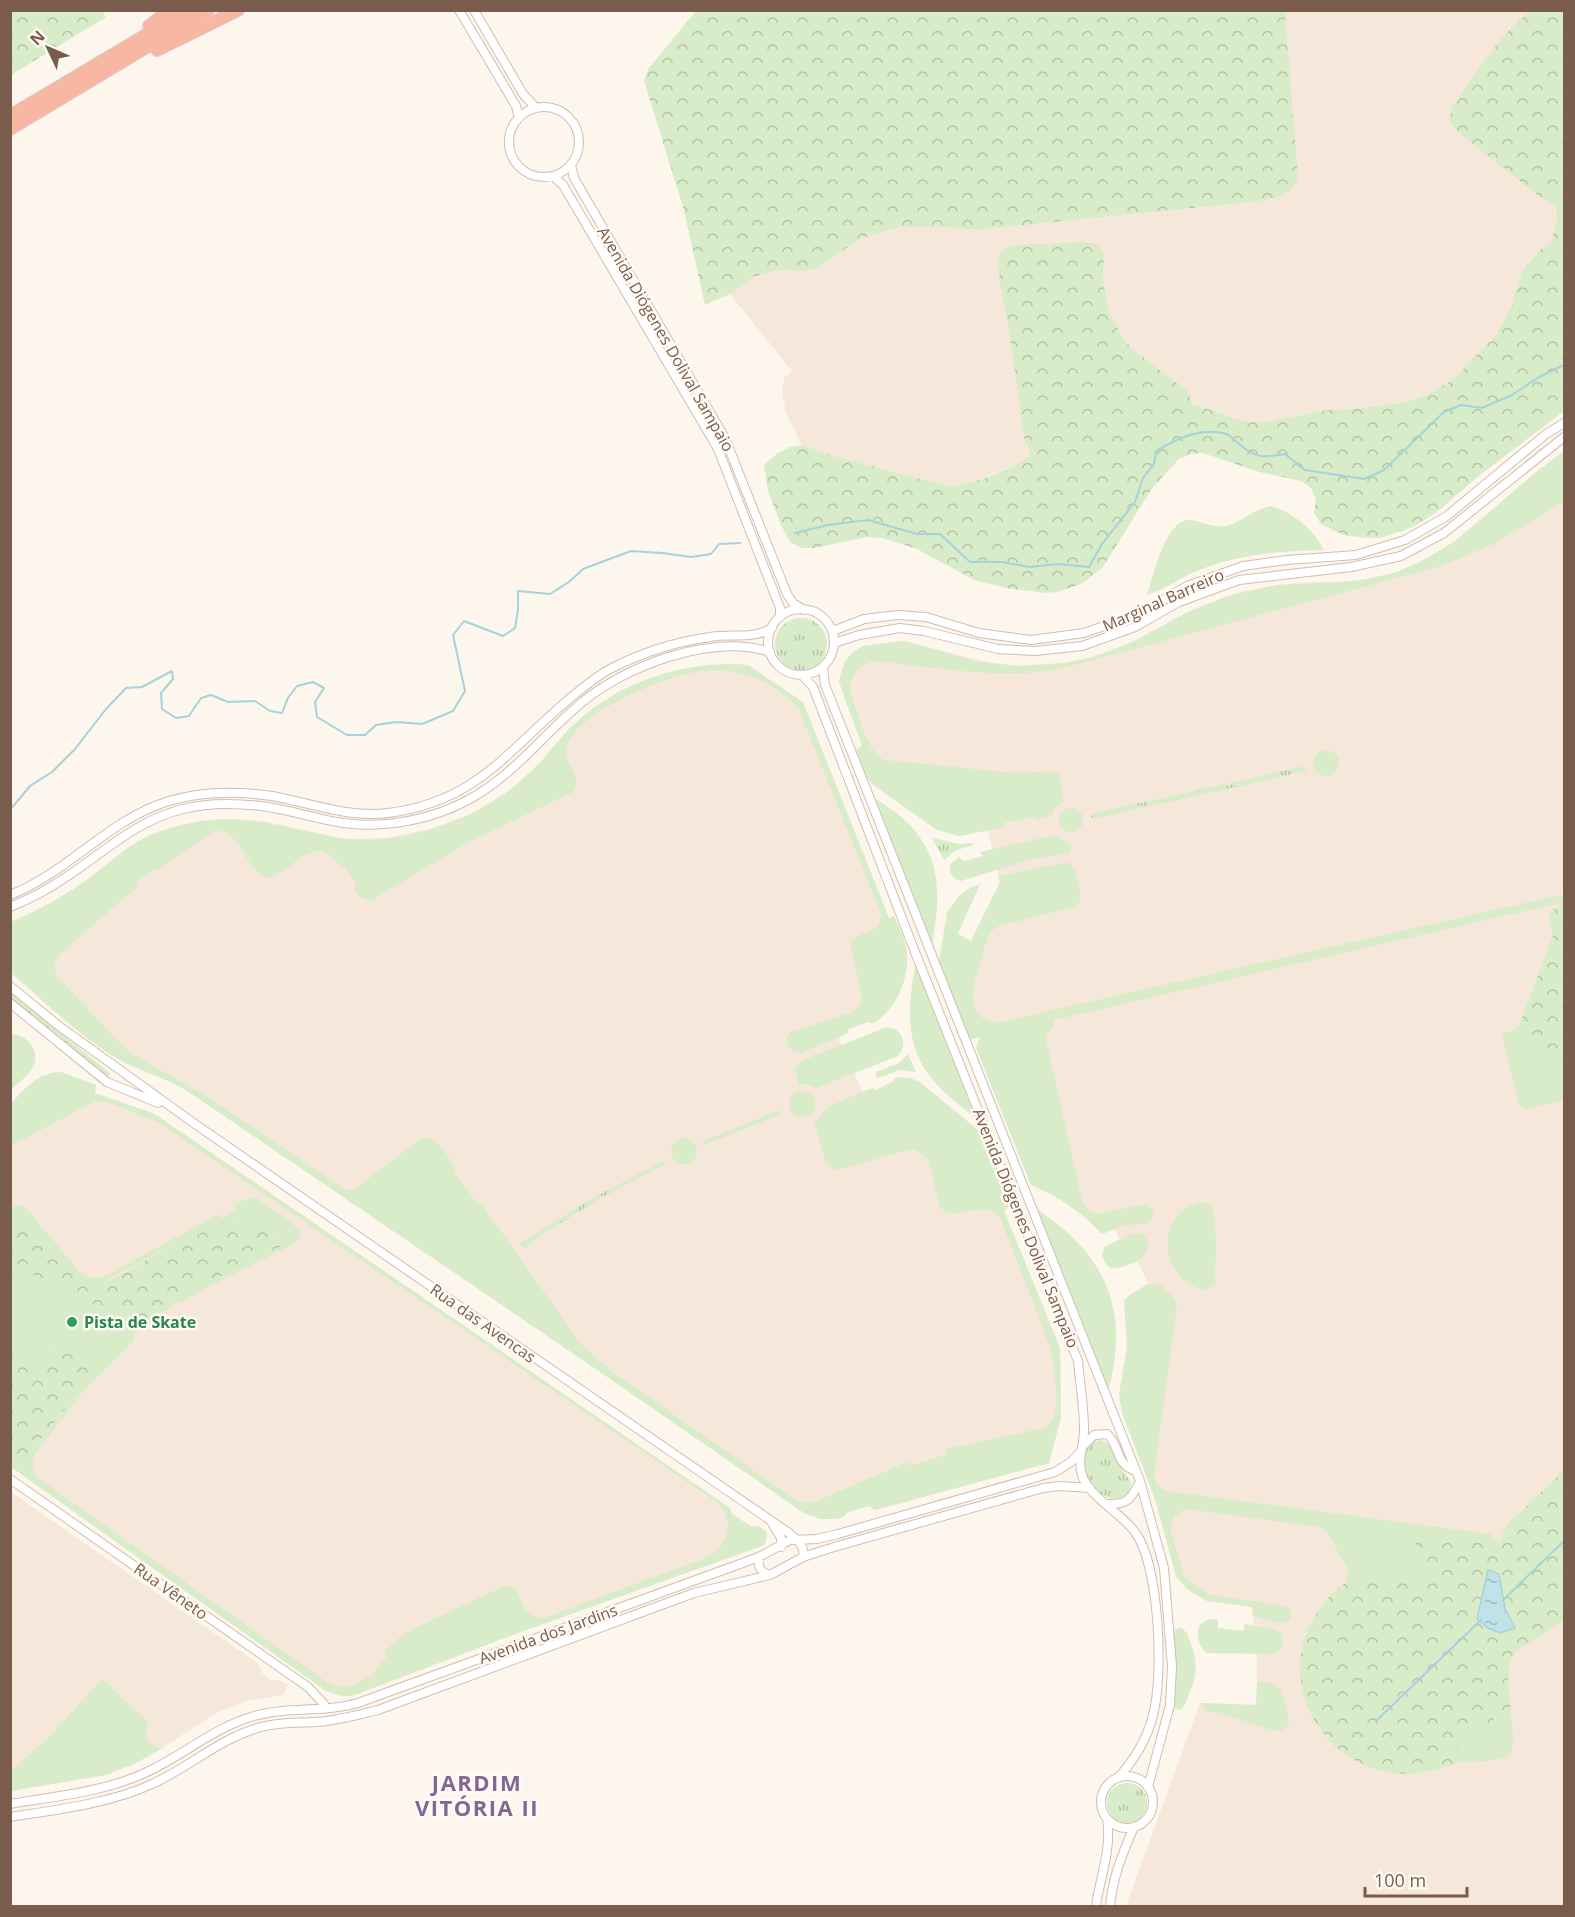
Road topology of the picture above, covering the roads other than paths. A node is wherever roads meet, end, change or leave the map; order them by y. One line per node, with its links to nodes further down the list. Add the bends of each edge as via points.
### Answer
1 (170, 10): 7 (highway)
2 (188, 10): 7 (highway)
3 (208, 10): 7 (highway)
4 (238, 10): 7 (highway)
5 (459, 10): 10 (street, via 516,106)
6 (474, 10): 8 (street, via 523,94)
7 (88, 77): 9 (highway); 11 (highway)
8 (536, 108): 10 (street); 12 (street, via 560,110 577,128 579,147)
9 (10, 116)
10 (519, 118): 13 (street, via 509,138 514,160 531,174)
11 (10, 129)
12 (571, 165): 13 (street); 16 (street, Avenida Diógenes Dolival Sampaio, via 574,178 725,438 787,594)
13 (553, 176): 17 (street, Avenida Diógenes Dolival Sampaio, via 563,185 717,449 780,608)
14 (1564, 423): 19 (street, Marginal Barreiro, via 1447,516 1405,540 1356,555 1243,566 1187,586 1141,613 1084,633 1031,640 979,633 926,617 898,615 864,619)
15 (1564, 437): 20 (street, Marginal Barreiro, via 1444,533 1401,556 1351,567 1239,580 1179,602 1135,627 1082,646 1043,651 998,649 900,628 859,634)
16 (804, 609): 17 (street); 19 (street, via 822,616)
17 (780, 617): 18 (street)
18 (772, 628): 21 (street); 24 (street, via 757,635 713,636 671,644 610,669 555,711 497,767 451,796 387,813 356,813 317,808 274,796 200,793 138,813 50,874)
19 (833, 631): 20 (street)
20 (834, 643): 22 (street)
21 (770, 652): 23 (street, via 785,671); 25 (street, via 748,647 702,649 663,658 611,682 581,703 498,781 466,801 428,816 391,824 353,824 269,807 224,804 183,809 146,822 66,878)
22 (823, 667): 23 (street); 32 (street, Avenida Diógenes Dolival Sampaio, via 825,685)
23 (803, 675): 31 (street, Avenida Diógenes Dolival Sampaio, via 813,687 1078,1361)
24 (10, 895)
25 (10, 907)
26 (10, 986): 28 (street)
27 (10, 1003): 29 (street)
28 (114, 1067): 29 (street, via 114,1077); 30 (street)
29 (107, 1082): 30 (street, via 155,1101)
30 (195, 1124): 37 (street, Rua das Avencas)
31 (1082, 1448): 32 (street, Avenida dos Jardins, via 1094,1435 1107,1434 1122,1463); 35 (street, Avenida Diógenes Dolival Sampaio, via 1079,1462); 38 (street, Avenida dos Jardins, via 1071,1462 1055,1472 838,1534)
32 (1136, 1472): 34 (street, Avenida Diógenes Dolival Sampaio)
33 (10, 1479): 43 (street, Rua Vêneto, via 308,1687)
34 (1140, 1481): 36 (street, via 1126,1502); 47 (street, Avenida Diógenes Dolival Sampaio, via 1164,1568 1172,1666 1170,1705)
35 (1090, 1488): 36 (street, Avenida Diógenes Dolival Sampaio); 41 (street, Avenida dos Jardins, via 1043,1488)
36 (1107, 1504): 46 (street, Avenida Diógenes Dolival Sampaio, via 1128,1523 1148,1559 1156,1614 1159,1684 1145,1741)
37 (771, 1522): 38 (street, Rua das Avencas); 39 (street)
38 (798, 1541): 39 (street, Avenida dos Jardins, via 790,1540); 41 (street, via 804,1549)
39 (781, 1547): 40 (street, Avenida dos Jardins)
40 (759, 1557): 42 (street, via 760,1569); 43 (street, Avenida dos Jardins, via 358,1703)
41 (803, 1557): 42 (street, Avenida dos Jardins)
42 (771, 1575): 45 (street, Avenida dos Jardins, via 694,1593 378,1710 336,1720 273,1724)
43 (324, 1709): 44 (street, Avenida dos Jardins, via 283,1710)
44 (222, 1728): 45 (street); 48 (street, Avenida dos Jardins, via 161,1765 124,1781)
45 (230, 1738): 49 (street, Avenida dos Jardins, via 137,1791)
46 (1118, 1778): 47 (street, via 1134,1777); 50 (street, via 1102,1796)
47 (1148, 1787): 51 (street, via 1152,1810 1142,1824)
48 (10, 1804)
49 (10, 1817)
50 (1107, 1819): 51 (street, via 1119,1827); 52 (street, via 1109,1846)
51 (1134, 1827): 53 (street, via 1118,1864)
52 (1096, 1906)
53 (1110, 1906)

